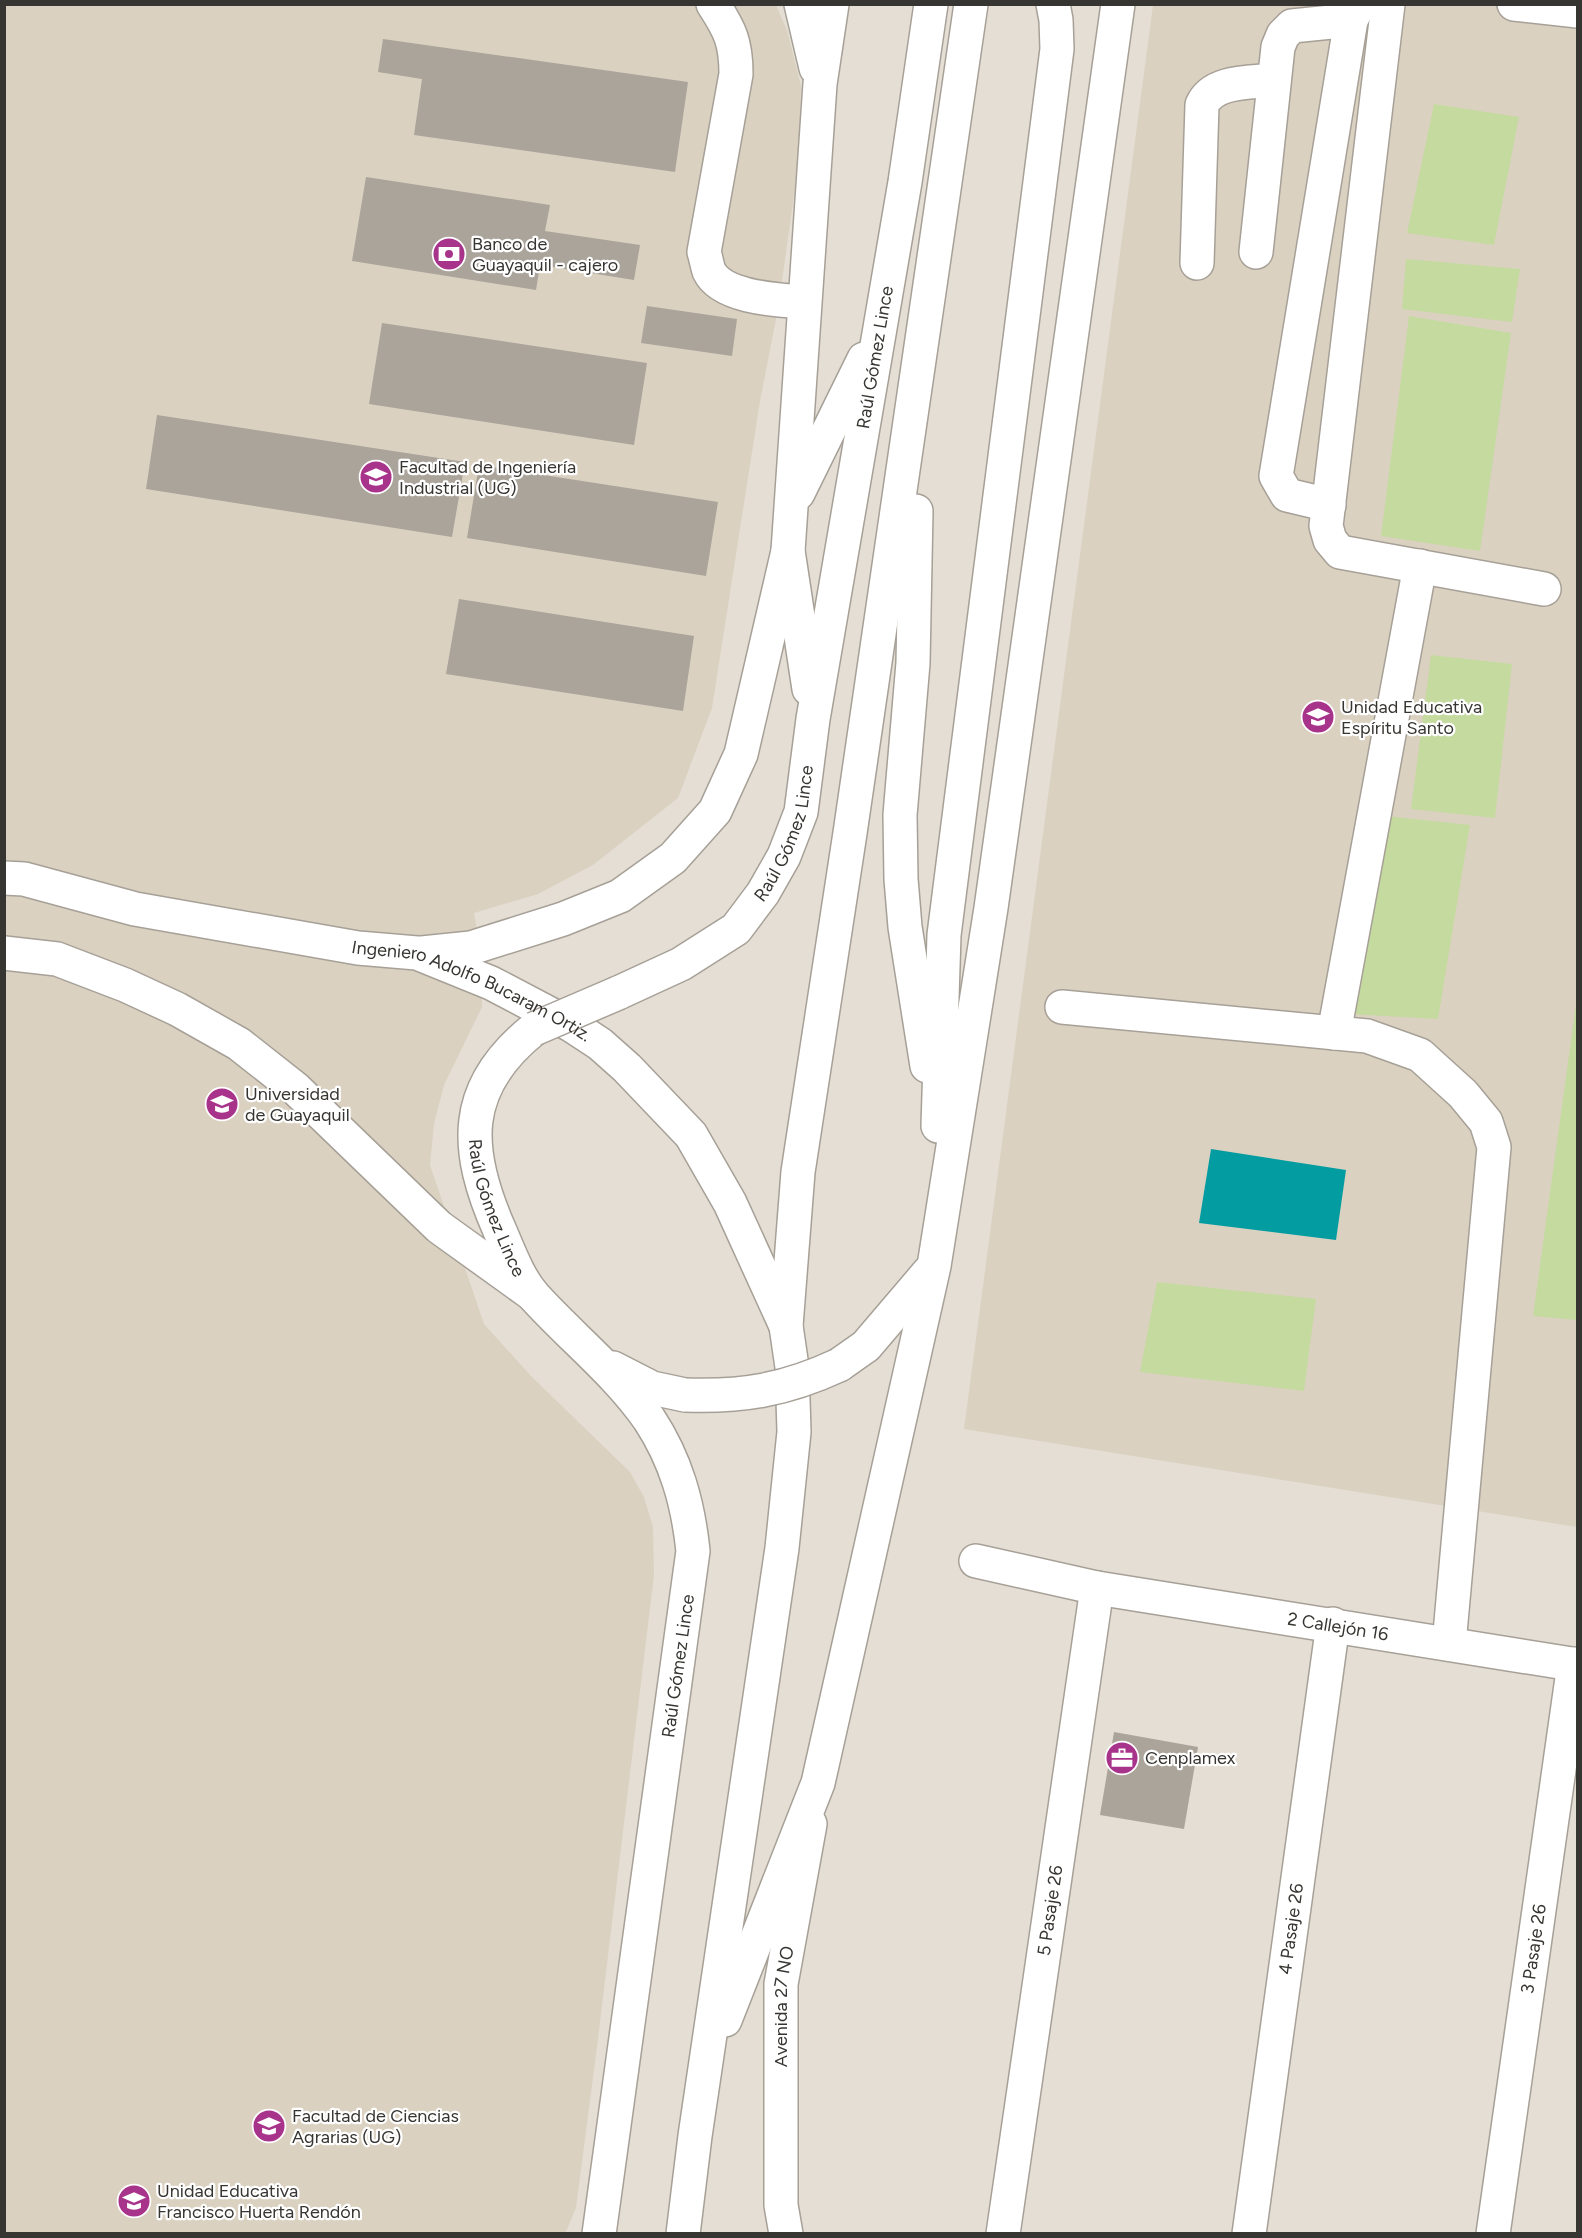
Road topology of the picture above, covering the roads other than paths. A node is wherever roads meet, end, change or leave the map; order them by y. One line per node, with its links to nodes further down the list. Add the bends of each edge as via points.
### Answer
1 (713, 4): 16 (main road, via 730,29 736,50 736,74 704,252 709,271 719,283 736,291 765,299)
2 (801, 4): 13 (main road)
3 (832, 4): 13 (main road)
4 (931, 4): 17 (main road, Raúl Gómez Lince)
5 (971, 4): 18 (main road)
6 (1053, 4): 30 (main road, via 1057,49 944,934)
7 (1118, 4): 31 (main road, via 991,908)
8 (1388, 4): 19 (main road)
9 (1514, 4): 10 (main road)
10 (1578, 11)
11 (1355, 12): 12 (main road, via 1292,26 1278,47); 19 (main road, via 1276,477 1287,495)
12 (1274, 80): 14 (main road); 15 (main road, via 1221,87 1206,94 1202,105)
13 (820, 84): 16 (main road)
14 (1256, 252)
15 (1197, 263)
16 (804, 302): 20 (main road)
17 (880, 328): 20 (main road); 24 (main road, Raúl Gómez Lince)
18 (919, 371): 30 (main road, via 913,663 900,815 901,879); 34 (main road, via 798,1172)
19 (1329, 505): 22 (main road, via 1326,526 1330,540 1340,552)
20 (791, 506): 21 (main road)
21 (788, 551): 24 (main road); 27 (main road, via 741,754 715,811 673,858 620,896 563,919 471,948)
22 (1420, 566): 23 (main road); 29 (main road)
23 (1545, 589)
24 (813, 719): 33 (main road, Raúl Gómez Lince, bridge, via 801,812 784,856 736,929 681,964 534,1029 494,1067 481,1097 475,1148 477,1173 485,1198)
25 (4, 878): 27 (main road, Ingeniero Adolfo Bucaram Ortiz., via 24,879 135,909 358,948)
26 (4, 953): 33 (main road, via 57,959 125,985 239,1044 296,1089 439,1227)
27 (417, 953): 34 (main road, Ingeniero Adolfo Bucaram Ortiz., via 516,994 600,1044 627,1068 691,1135 710,1164)
28 (1062, 1007): 29 (main road)
29 (1334, 1034): 39 (main road, via 1367,1036 1420,1055 1463,1094 1486,1122 1494,1147)
30 (938, 1137): 31 (main road)
31 (941, 1228): 32 (main road)
32 (934, 1266): 35 (main road, bridge, via 866,1346 839,1365 772,1390 733,1396 685,1395 652,1388 621,1374); 41 (main road)
33 (532, 1294): 35 (main road, Raúl Gómez Lince)
34 (786, 1326): 42 (main road, via 795,1432 782,1548)
35 (585, 1347): 43 (main road, Raúl Gómez Lince, via 648,1418 667,1449 687,1504 693,1551)
36 (976, 1561): 37 (main road, 2 Callejón 16)
37 (1097, 1588): 38 (main road, 2 Callejón 16); 46 (main road, 5 Pasaje 26)
38 (1333, 1624): 39 (main road, 2 Callejón 16); 47 (main road, 4 Pasaje 26)
39 (1449, 1644): 40 (main road, 2 Callejón 16)
40 (1576, 1665): 48 (main road, 3 Pasaje 26)
41 (818, 1783): 42 (main road, via 726,2019); 45 (main road, Avenida 27 NO, via 781,1984 781,2205)
42 (695, 2136): 44 (main road)
43 (599, 2234)
44 (683, 2234)
45 (786, 2234)
46 (1003, 2234)
47 (1249, 2234)
48 (1493, 2234)

